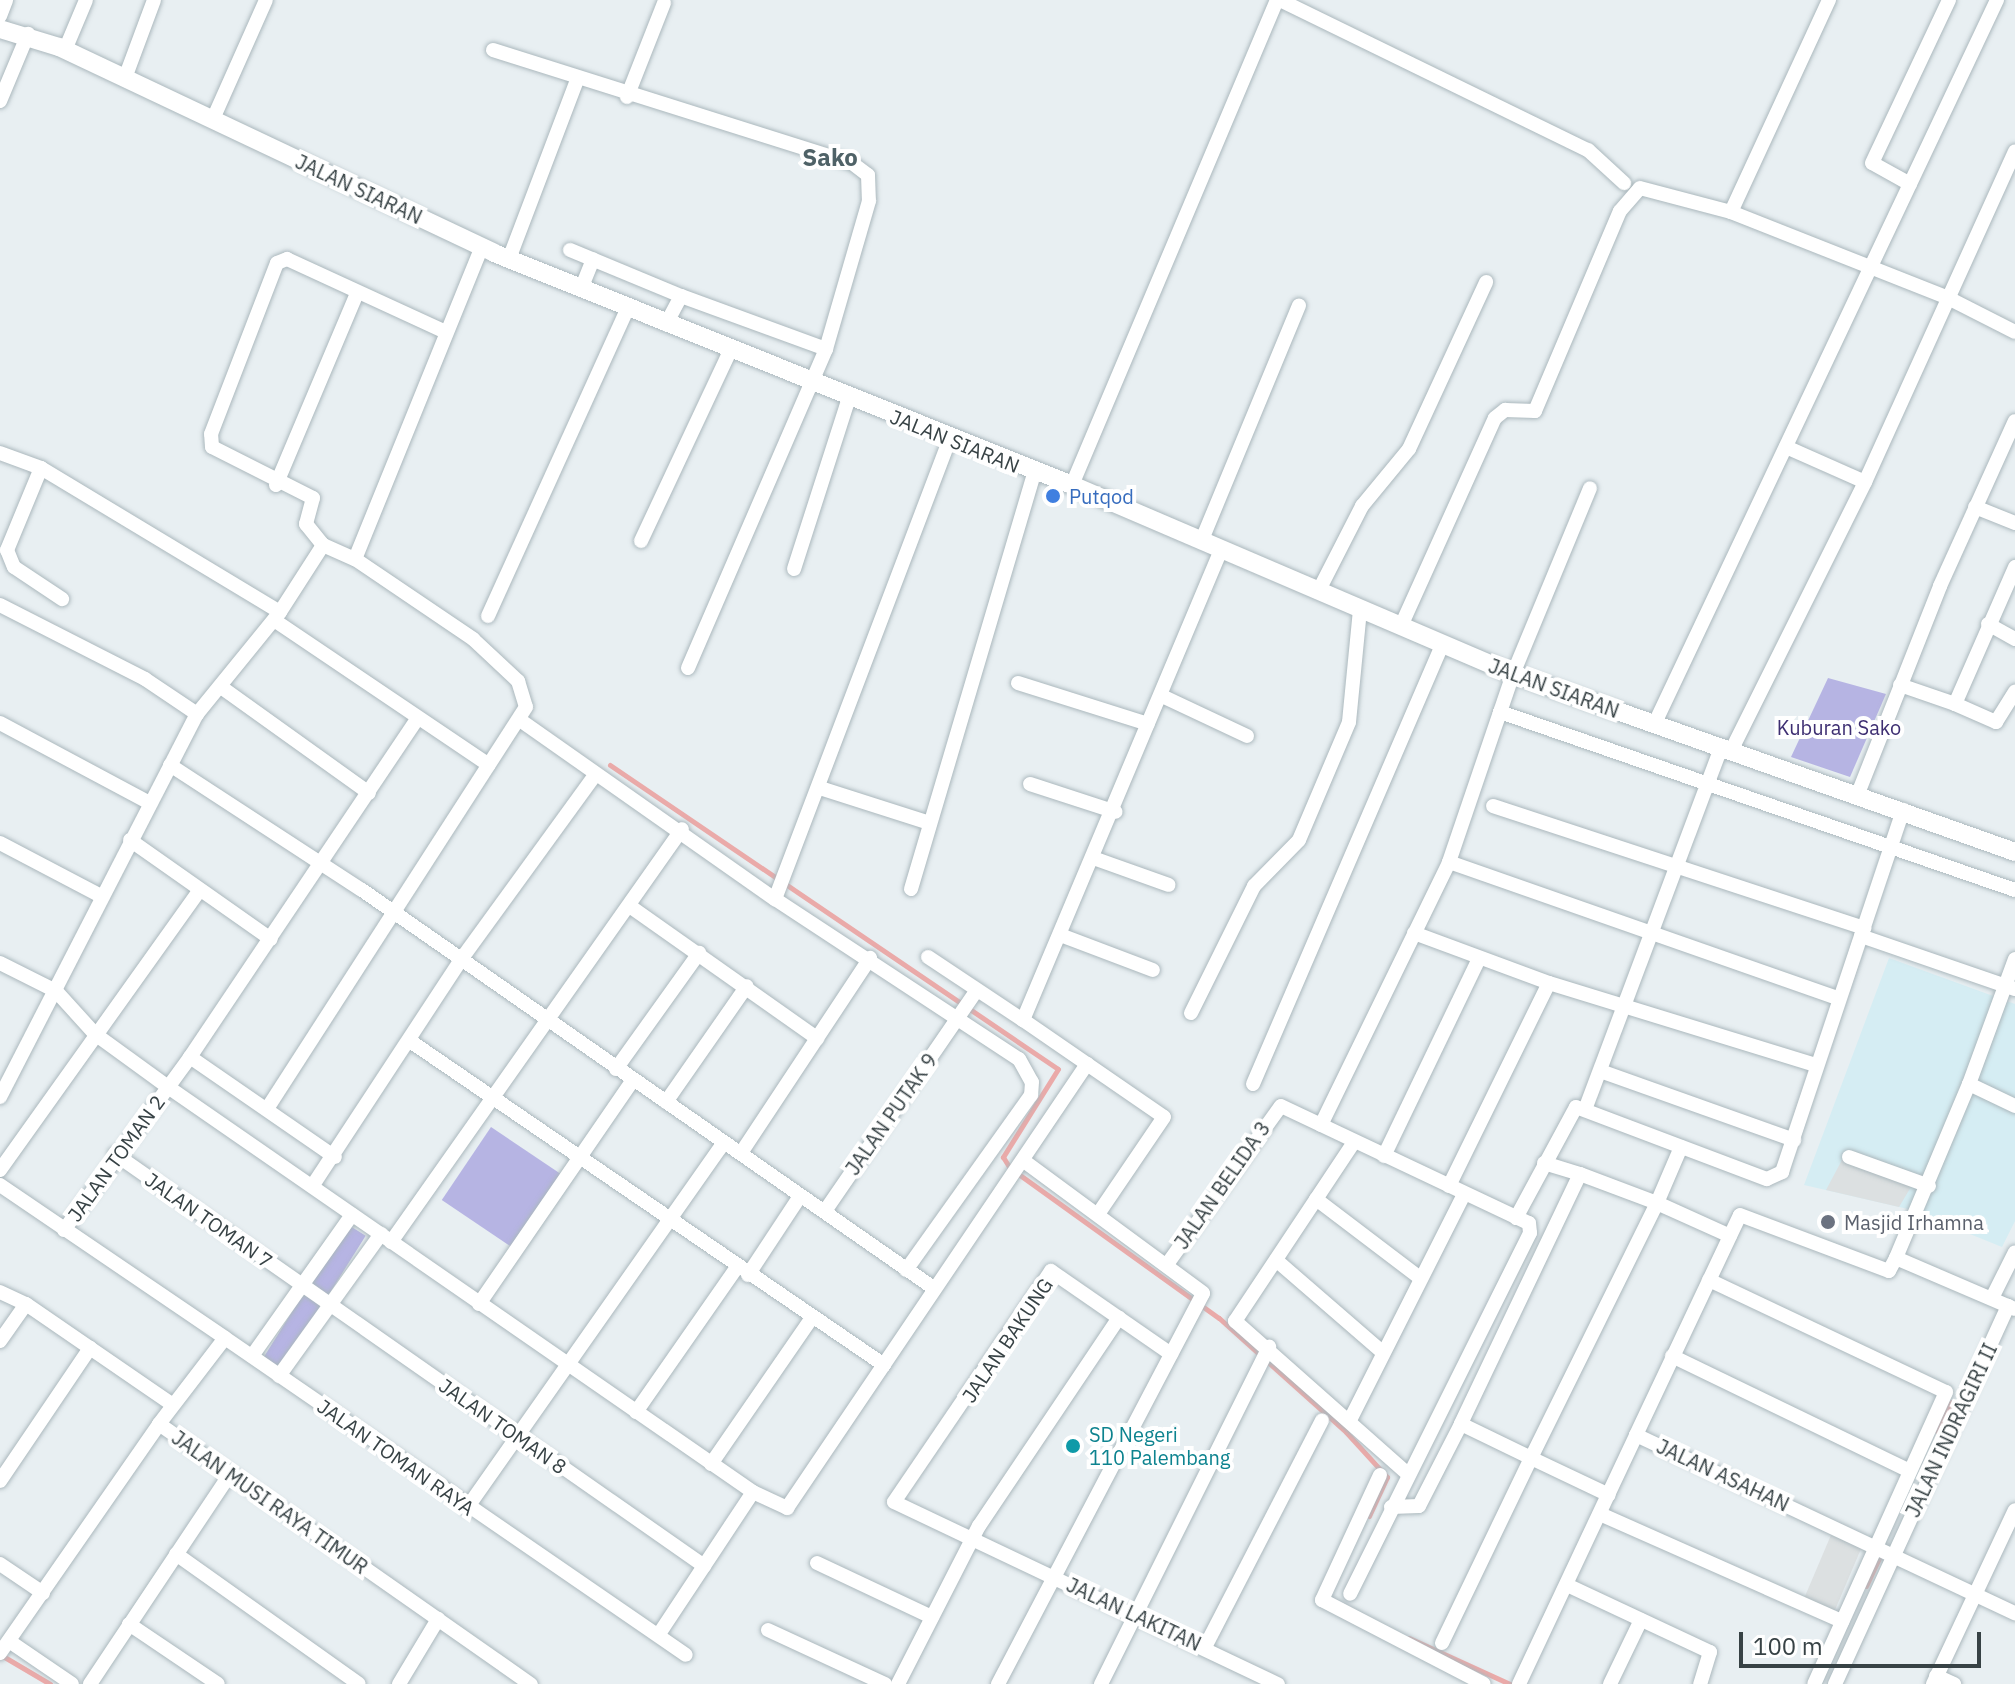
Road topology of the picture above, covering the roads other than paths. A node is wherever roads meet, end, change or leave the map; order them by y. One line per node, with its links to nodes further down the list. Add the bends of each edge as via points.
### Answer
1 (6, 0): 10 (street)
2 (86, 0): 13 (street)
3 (154, 0): 15 (street)
4 (266, 0): 19 (street)
5 (1278, 0): 21 (street, via 1588,150); 52 (street)
6 (1829, 0): 23 (street)
7 (1949, 0): 22 (street, via 1872,163)
8 (1997, 0): 22 (street)
9 (664, 3): 17 (street)
10 (0, 16)
11 (0, 29): 12 (street, JALAN SIARAN)
12 (28, 34): 13 (street, JALAN SIARAN); 18 (street)
13 (65, 50): 15 (street, JALAN SIARAN)
14 (493, 50): 16 (street)
15 (125, 78): 19 (street, JALAN SIARAN)
16 (577, 80): 17 (street); 26 (street)
17 (627, 97): 40 (street, via 852,163 868,175 869,201)
18 (0, 101)
19 (213, 119): 24 (street, JALAN SIARAN)
20 (2015, 151): 33 (street)
21 (1624, 183)
22 (1910, 184): 28 (street)
23 (1731, 212): 28 (street); 70 (street, via 1640,188 1630,194 1535,411 1505,410 1495,418)
24 (482, 247): 26 (street, JALAN SIARAN); 37 (street)
25 (570, 250): 27 (street)
26 (509, 259): 30 (street, JALAN SIARAN)
27 (593, 259): 30 (street); 32 (street)
28 (1869, 268): 33 (street); 46 (street)
29 (1486, 282): 63 (street, via 1409,449 1362,506)
30 (581, 289): 35 (street, JALAN SIARAN)
31 (357, 293): 37 (street); 51 (street); 51 (street, via 287,259 277,263 211,434 217,453)
32 (681, 296): 36 (street); 40 (street)
33 (1946, 297): 38 (street); 50 (street)
34 (1299, 305): 57 (street)
35 (628, 308): 36 (street, JALAN SIARAN); 68 (street)
36 (666, 324): 39 (street, JALAN SIARAN)
37 (446, 332): 60 (street)
38 (2015, 332)
39 (731, 349): 41 (street, JALAN SIARAN); 56 (street)
40 (826, 349): 41 (street)
41 (812, 381): 42 (street, JALAN SIARAN); 73 (street)
42 (849, 398): 44 (street, JALAN SIARAN); 62 (street)
43 (2015, 421): 45 (street)
44 (950, 438): 49 (street, JALAN SIARAN); 95 (street)
45 (2011, 438): 54 (street)
46 (1786, 447): 50 (street); 87 (street)
47 (0, 453): 48 (street)
48 (41, 468): 64 (street, via 7,550 14,567); 67 (street)
49 (1034, 473): 52 (street, JALAN SIARAN); 102 (street)
50 (1865, 482): 89 (street)
51 (276, 485): 58 (street, via 315,501 306,524)
52 (1072, 485): 57 (street, JALAN SIARAN)
53 (1590, 488): 74 (street)
54 (1975, 507): 55 (street); 76 (street)
55 (2015, 523)
56 (641, 541)
57 (1201, 542): 59 (street, JALAN SIARAN)
58 (323, 545): 60 (street); 67 (street)
59 (1221, 550): 63 (street, JALAN SIARAN); 79 (street)
60 (355, 559): 84 (street, via 473,639 510,673 525,696)
61 (2015, 567): 69 (street)
62 (794, 569)
63 (1318, 592): 66 (street, JALAN SIARAN)
64 (62, 599)
65 (0, 605): 82 (street, via 145,679)
66 (1360, 610): 70 (street, JALAN SIARAN); 140 (street, via 1349,722 1299,840 1254,886)
67 (277, 616): 77 (street); 83 (street)
68 (488, 616)
69 (1988, 624): 71 (street); 80 (street)
70 (1401, 626): 72 (street, JALAN SIARAN)
71 (2015, 639)
72 (1442, 645): 74 (street, JALAN SIARAN); 153 (street)
73 (688, 668)
74 (1513, 674): 81 (street); 87 (street, JALAN SIARAN)
75 (1018, 683): 86 (street)
76 (1900, 685): 80 (street); 97 (street)
77 (221, 687): 82 (street); 96 (street)
78 (2015, 692): 80 (street, via 1996,722)
79 (1162, 696): 86 (street); 88 (street)
80 (1955, 704)
81 (1500, 712): 93 (street); 109 (street)
82 (197, 714): 90 (street)
83 (417, 719): 91 (street); 96 (street, JALAN TOMAN 2)
84 (520, 720): 91 (street); 92 (street)
85 (0, 723): 98 (street)
86 (1148, 724): 101 (street)
87 (1654, 725): 89 (street, JALAN SIARAN)
88 (1247, 736)
89 (1726, 749): 93 (street); 97 (street, JALAN SIARAN)
90 (170, 765): 98 (street); 111 (street)
91 (489, 765): 119 (street)
92 (596, 774): 103 (street); 130 (street)
93 (1710, 780): 106 (street); 110 (street)
94 (1030, 784): 101 (street)
95 (820, 788): 102 (street); 113 (street)
96 (369, 793): 111 (street, JALAN TOMAN 2)
97 (1857, 796): 100 (street, JALAN SIARAN)
98 (150, 803): 104 (street)
99 (1493, 806): 110 (street)
100 (1903, 810): 106 (street); 107 (street, JALAN SIARAN)
101 (1116, 812): 108 (street)
102 (930, 823): 114 (street)
103 (682, 829): 113 (street); 118 (street)
104 (130, 840): 115 (street); 117 (street)
105 (0, 843): 117 (street)
106 (1891, 847): 116 (street); 120 (street)
107 (2015, 852)
108 (1096, 859): 112 (street); 122 (street)
109 (1449, 862): 121 (street); 123 (street)
110 (1680, 865): 120 (street); 123 (street)
111 (322, 866): 119 (street); 124 (street, JALAN TOMAN 2)
112 (1169, 885)
113 (781, 887): 127 (street)
114 (911, 889)
115 (200, 890): 124 (street); 144 (street)
116 (2015, 890)
117 (101, 896): 136 (street)
118 (631, 907): 125 (street); 143 (street)
119 (394, 912): 130 (street); 160 (street)
120 (1862, 932): 135 (street); 138 (street)
121 (1414, 933): 128 (street); 162 (street)
122 (1063, 936): 132 (street); 142 (street)
123 (1654, 936): 138 (street); 139 (street)
124 (271, 939): 147 (street, JALAN TOMAN 2)
125 (699, 953): 134 (street); 150 (street)
126 (928, 957): 137 (street)
127 (870, 958): 141 (street); 145 (street)
128 (1479, 959): 133 (street); 169 (street)
129 (2015, 959): 135 (street)
130 (460, 961): 143 (street); 146 (street)
131 (0, 963): 136 (street)
132 (1153, 970)
133 (1549, 983): 139 (street); 179 (street)
134 (747, 986): 145 (street); 158 (street)
135 (2010, 987): 154 (street)
136 (56, 991): 144 (street); 156 (street)
137 (975, 994): 141 (street, JALAN PUTAK 9); 142 (street)
138 (1837, 998): 149 (street)
139 (1629, 1005): 149 (street); 151 (street)
140 (1191, 1013)
141 (960, 1014): 185 (street, JALAN PUTAK 9); 197 (street, via 1019,1059 1032,1082 1031,1095)
142 (1023, 1020): 148 (street)
143 (546, 1021): 150 (street); 157 (street)
144 (95, 1034): 155 (street); 174 (street)
145 (817, 1038): 167 (street)
146 (410, 1041): 157 (street); 170 (street)
147 (190, 1057): 155 (street, JALAN TOMAN 2); 160 (street)
148 (1087, 1064): 175 (street); 186 (street, via 1164,1117)
149 (1815, 1065): 163 (street)
150 (616, 1069): 152 (street)
151 (1603, 1072): 161 (street); 163 (street)
152 (632, 1081): 158 (street); 172 (street)
153 (1253, 1084)
154 (1969, 1084): 159 (street); 180 (street)
155 (168, 1087): 168 (street, JALAN TOMAN 2); 178 (street)
156 (2, 1088)
157 (496, 1099): 172 (street); 192 (street)
158 (666, 1102): 165 (street)
159 (2015, 1106)
160 (268, 1107): 170 (street)
161 (1586, 1107): 166 (street); 173 (street, via 1571,1110)
162 (1321, 1125): 164 (street); 196 (street, JALAN BELIDA 3, via 1278,1108)
163 (1794, 1140): 166 (street, via 1774,1179)
164 (1354, 1142): 169 (street); 183 (street)
165 (724, 1143): 167 (street); 189 (street)
166 (1681, 1147): 184 (street)
167 (741, 1153): 182 (street)
168 (115, 1154): 190 (street, JALAN TOMAN 2); 201 (street, JALAN TOMAN 7)
169 (1384, 1156): 179 (street)
170 (335, 1157): 178 (street)
171 (1849, 1157): 180 (street)
172 (580, 1159): 189 (street); 206 (street)
173 (1544, 1163): 176 (street); 188 (street)
174 (0, 1170)
175 (1020, 1170): 186 (street); 202 (street)
176 (1580, 1174): 184 (street); 229 (street)
177 (0, 1185): 190 (street, JALAN TOMAN RAYA)
178 (313, 1185): 187 (street)
179 (1449, 1186): 181 (street)
180 (1929, 1186): 194 (street)
181 (1464, 1194): 188 (street); 199 (street)
182 (800, 1196): 185 (street); 198 (street)
183 (1316, 1199): 195 (street); 199 (street)
184 (1657, 1203): 191 (street); 234 (street)
185 (825, 1211): 197 (street)
186 (1098, 1214): 196 (street)
187 (352, 1215): 192 (street); 201 (street)
188 (1516, 1218): 238 (street, via 1529,1223 1530,1233)
189 (669, 1220): 198 (street); 219 (street)
190 (64, 1230): 211 (street, JALAN TOMAN RAYA)
191 (1730, 1236): 194 (street, via 1744,1212 1889,1271); 200 (street)
192 (386, 1238): 206 (street); 207 (street)
193 (2015, 1252): 204 (street)
194 (1896, 1258): 204 (street)
195 (1276, 1260): 214 (street, via 1235,1321); 215 (street)
196 (1168, 1263): 216 (street, via 1201,1295)
197 (906, 1270): 202 (street)
198 (742, 1271): 210 (street); 225 (street)
199 (1420, 1278): 215 (street)
200 (1709, 1280): 218 (street); 222 (street)
201 (303, 1285): 207 (street, JALAN TOMAN 8); 217 (street)
202 (935, 1289): 220 (street)
203 (0, 1292): 205 (street)
204 (1992, 1298): 208 (street)
205 (26, 1304): 212 (street); 213 (street)
206 (479, 1304): 219 (street)
207 (333, 1306): 221 (street); 232 (street, JALAN TOMAN 8)
208 (2012, 1307): 223 (street, JALAN INDRAGIRI II)
209 (1119, 1318): 216 (street); 248 (street); 248 (street, JALAN BAKUNG, via 1051,1271 894,1498 900,1509)
210 (811, 1319): 220 (street); 235 (street)
211 (225, 1338): 217 (street, JALAN TOMAN RAYA); 224 (street)
212 (0, 1341)
213 (90, 1348): 224 (street); 241 (street)
214 (1268, 1348): 227 (street); 260 (street)
215 (1381, 1351): 227 (street)
216 (1171, 1354): 255 (street)
217 (252, 1356): 221 (street, JALAN TOMAN RAYA)
218 (1672, 1356): 231 (street); 236 (street)
219 (564, 1363): 225 (street); 232 (street)
220 (884, 1365): 242 (street, via 787,1508)
221 (279, 1376): 245 (street, JALAN TOMAN RAYA)
222 (1946, 1392): 223 (street); 230 (street)
223 (1965, 1401): 233 (street, JALAN INDRAGIRI II)
224 (173, 1405): 228 (street)
225 (636, 1412): 235 (street)
226 (1322, 1420): 271 (street)
227 (1350, 1420): 238 (street)
228 (159, 1424): 240 (street, JALAN MUSI RAYA TIMUR); 257 (street, JALAN MUSI RAYA TIMUR)
229 (1461, 1424): 234 (street); 244 (street, via 1419,1506)
230 (1928, 1432): 233 (street); 236 (street)
231 (1636, 1435): 243 (street, JALAN ASAHAN); 249 (street, JALAN ASAHAN)
232 (515, 1436): 245 (street); 254 (street, JALAN TOMAN 8)
233 (1946, 1440): 237 (street, JALAN INDRAGIRI II)
234 (1531, 1458): 243 (street); 269 (street)
235 (711, 1464): 242 (street)
236 (1911, 1464): 237 (street); 249 (street)
237 (1933, 1467): 251 (street, JALAN INDRAGIRI II)
238 (1407, 1473): 244 (street)
239 (1380, 1475): 286 (street, via 1322,1600)
240 (228, 1477): 250 (street); 263 (street, JALAN MUSI RAYA TIMUR)
241 (0, 1481)
242 (753, 1492): 254 (street)
243 (1609, 1495): 247 (street, JALAN ASAHAN)
244 (1391, 1507): 258 (street)
245 (467, 1508): 268 (street, JALAN TOMAN RAYA)
246 (2015, 1510): 259 (street)
247 (1600, 1514): 256 (street, JALAN ASAHAN); 265 (street)
248 (971, 1541): 255 (street); 262 (street)
249 (1875, 1546): 251 (street, JALAN ASAHAN); 265 (street)
250 (176, 1554): 266 (street); 278 (street)
251 (1892, 1554): 259 (street, JALAN ASAHAN); 291 (street, JALAN INDRAGIRI II)
252 (817, 1563): 262 (street)
253 (0, 1564): 257 (street)
254 (704, 1566): 268 (street)
255 (1055, 1578): 260 (street, JALAN LAKITAN); 283 (street, JALAN LAKITAN)
256 (1567, 1585): 264 (street); 273 (street, JALAN ASAHAN)
257 (43, 1593): 270 (street, JALAN MUSI RAYA TIMUR)
258 (1350, 1594)
259 (1975, 1594): 261 (street, JALAN ASAHAN); 274 (street)
260 (1135, 1613): 271 (street, JALAN LAKITAN); 284 (street)
261 (2015, 1613)
262 (932, 1617): 282 (street)
263 (438, 1619): 279 (street); 280 (street, JALAN MUSI RAYA TIMUR)
264 (1641, 1620): 288 (street); 289 (street, via 1710,1652)
265 (1842, 1621): 290 (street)
266 (129, 1624): 276 (street); 277 (street)
267 (768, 1630): 281 (street)
268 (659, 1634): 272 (street, JALAN TOMAN RAYA)
269 (1442, 1643)
270 (5, 1646): 275 (street)
271 (1205, 1647): 285 (street, JALAN LAKITAN)
272 (686, 1655)
273 (1521, 1680): 287 (street)
274 (1935, 1680): 292 (street)
275 (72, 1684)
276 (90, 1684)
277 (218, 1684)
278 (359, 1684)
279 (399, 1684)
280 (531, 1684)
281 (885, 1684)
282 (898, 1684)
283 (998, 1684)
284 (1101, 1684)
285 (1278, 1684)
286 (1484, 1684)
287 (1538, 1684)
288 (1610, 1684)
289 (1700, 1684)
290 (1814, 1684)
291 (1835, 1684)
292 (1954, 1684)

